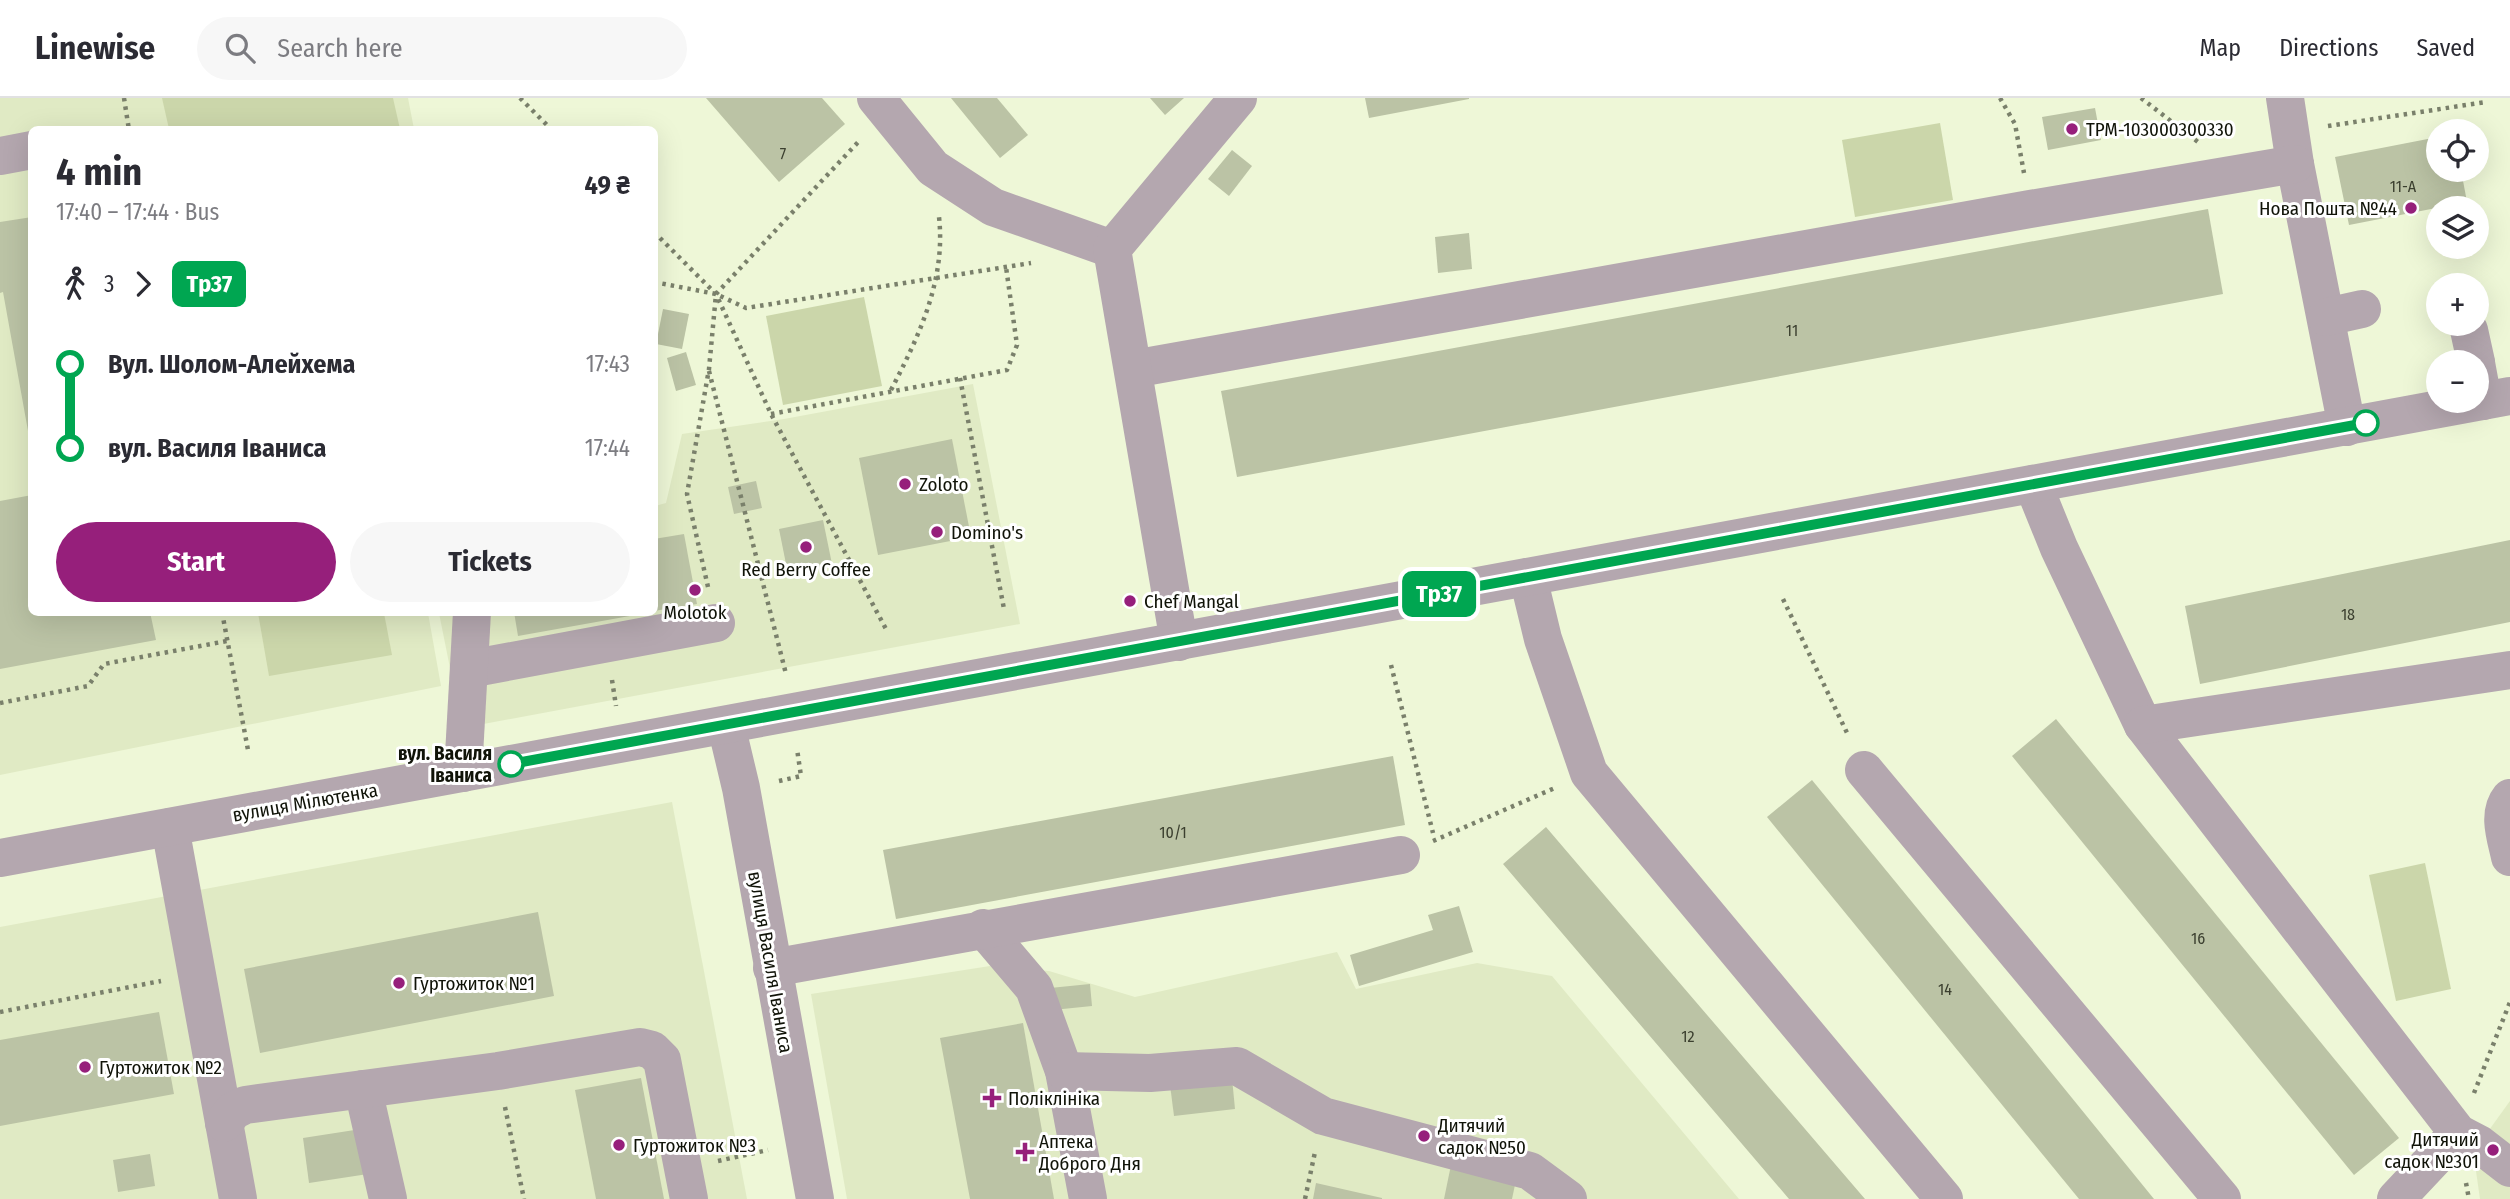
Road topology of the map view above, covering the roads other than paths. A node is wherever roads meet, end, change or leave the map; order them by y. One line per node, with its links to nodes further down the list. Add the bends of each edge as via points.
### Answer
1 (1238, 98): 6 (street)
2 (881, 105): 6 (street, via 933,168 993,207)
3 (2290, 132): 7 (street, via 2240,175); 9 (street, via 2344,313)
4 (28, 151): 5 (street)
5 (0, 156)
6 (1112, 249): 7 (street)
7 (1133, 369): 14 (street)
8 (2496, 399): 9 (street, вулиця Мілютенка)
9 (2347, 426): 10 (street, вулиця Мілютенка)
10 (2033, 484): 11 (street, вулиця Мілютенка); 18 (street)
11 (1528, 577): 14 (street, вулиця Мілютенка); 39 (street, via 1589,773)
12 (472, 616): 15 (street)
13 (716, 623): 15 (street)
14 (1179, 642): 17 (street, вулиця Мілютенка)
15 (469, 669): 20 (street)
16 (2510, 670): 18 (street)
17 (726, 725): 20 (street, вулиця Мілютенка); 27 (street, вулиця Василя Іваниса)
18 (2143, 725): 31 (street)
19 (1864, 770): 40 (street)
20 (463, 774): 22 (street, вулиця Мілютенка)
21 (2510, 798): 24 (street, via 2502,817)
22 (170, 827): 25 (street, вулиця Мілютенка); 30 (street)
23 (1418, 848): 26 (street)
24 (2510, 857)
25 (0, 858)
26 (983, 929): 27 (street); 28 (street, via 1034,988)
27 (772, 968): 36 (street, вулиця Василя Іваниса)
28 (1064, 1071): 37 (street); 38 (street, via 1150,1073 1237,1066 1323,1116 1530,1171)
29 (363, 1089): 30 (street, via 245,1105); 33 (street, via 640,1047 652,1050 662,1060); 35 (street)
30 (224, 1123): 34 (street)
31 (2458, 1133): 32 (street); 41 (street)
32 (2510, 1168)
33 (686, 1184)
34 (238, 1199)
35 (387, 1199)
36 (814, 1199)
37 (1088, 1199)
38 (1568, 1199)
39 (1944, 1199)
40 (2222, 1199)
41 (2396, 1199)

